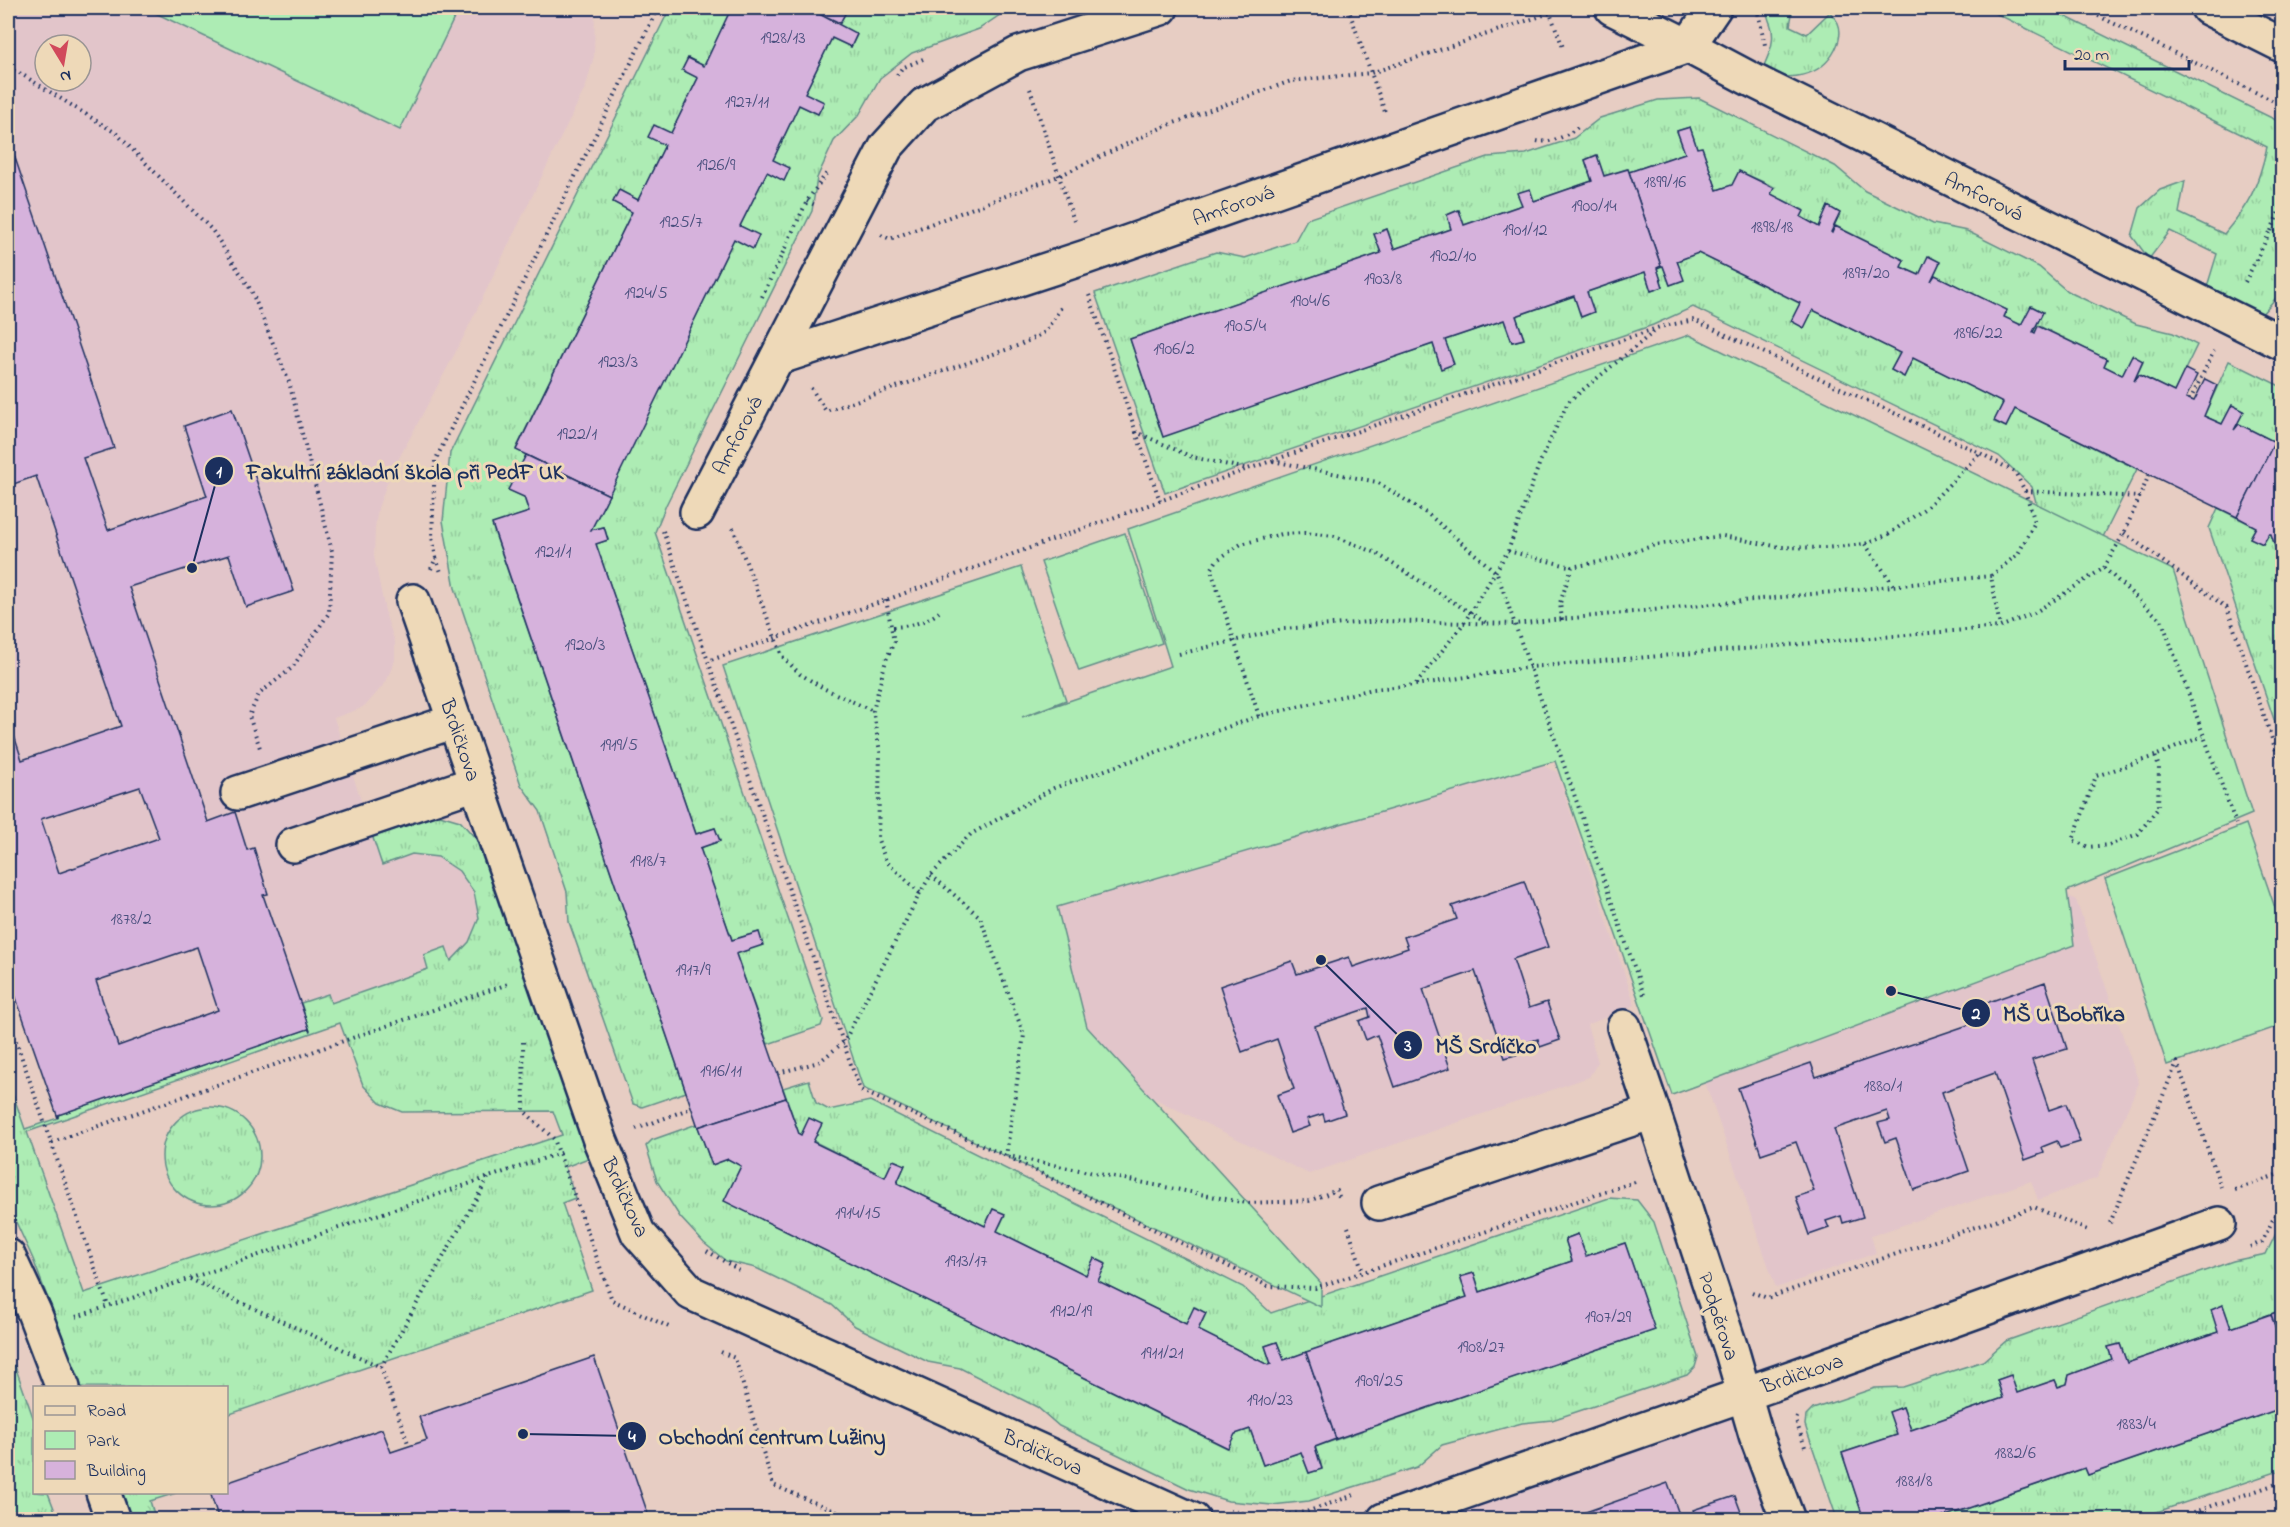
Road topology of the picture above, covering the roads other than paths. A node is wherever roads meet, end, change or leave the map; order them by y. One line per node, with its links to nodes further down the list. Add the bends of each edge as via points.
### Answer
1 (1161, 8): 8 (street, Amforová, via 1018,54 924,105 886,147)
2 (1612, 8): 6 (street, Amforová)
3 (1714, 8): 6 (street)
4 (2208, 8): 5 (street)
5 (2283, 45)
6 (1688, 46): 7 (street, Amforová); 8 (street, Amforová, via 1398,146 1086,272)
7 (2283, 343)
8 (777, 358): 9 (street, Amforová)
9 (698, 512)
10 (413, 601): 11 (street, Brdičkova)
11 (455, 721): 12 (street, Brdičkova); 13 (street)
12 (476, 783): 14 (street); 23 (street, Brdičkova, via 600,1140 638,1233 691,1293)
13 (238, 794)
14 (293, 845)
15 (1624, 1027): 16 (street, Podpěrova)
16 (1653, 1112): 17 (street); 21 (street, Podpěrova)
17 (1379, 1203)
18 (2221, 1209): 21 (street, Brdičkova)
19 (8, 1256): 20 (street)
20 (62, 1386)
21 (1743, 1394): 25 (street, Brdičkova); 26 (street, Podpěrova)
22 (104, 1494): 24 (street)
23 (1206, 1513)
24 (113, 1520)
25 (1384, 1520)
26 (1788, 1520)

